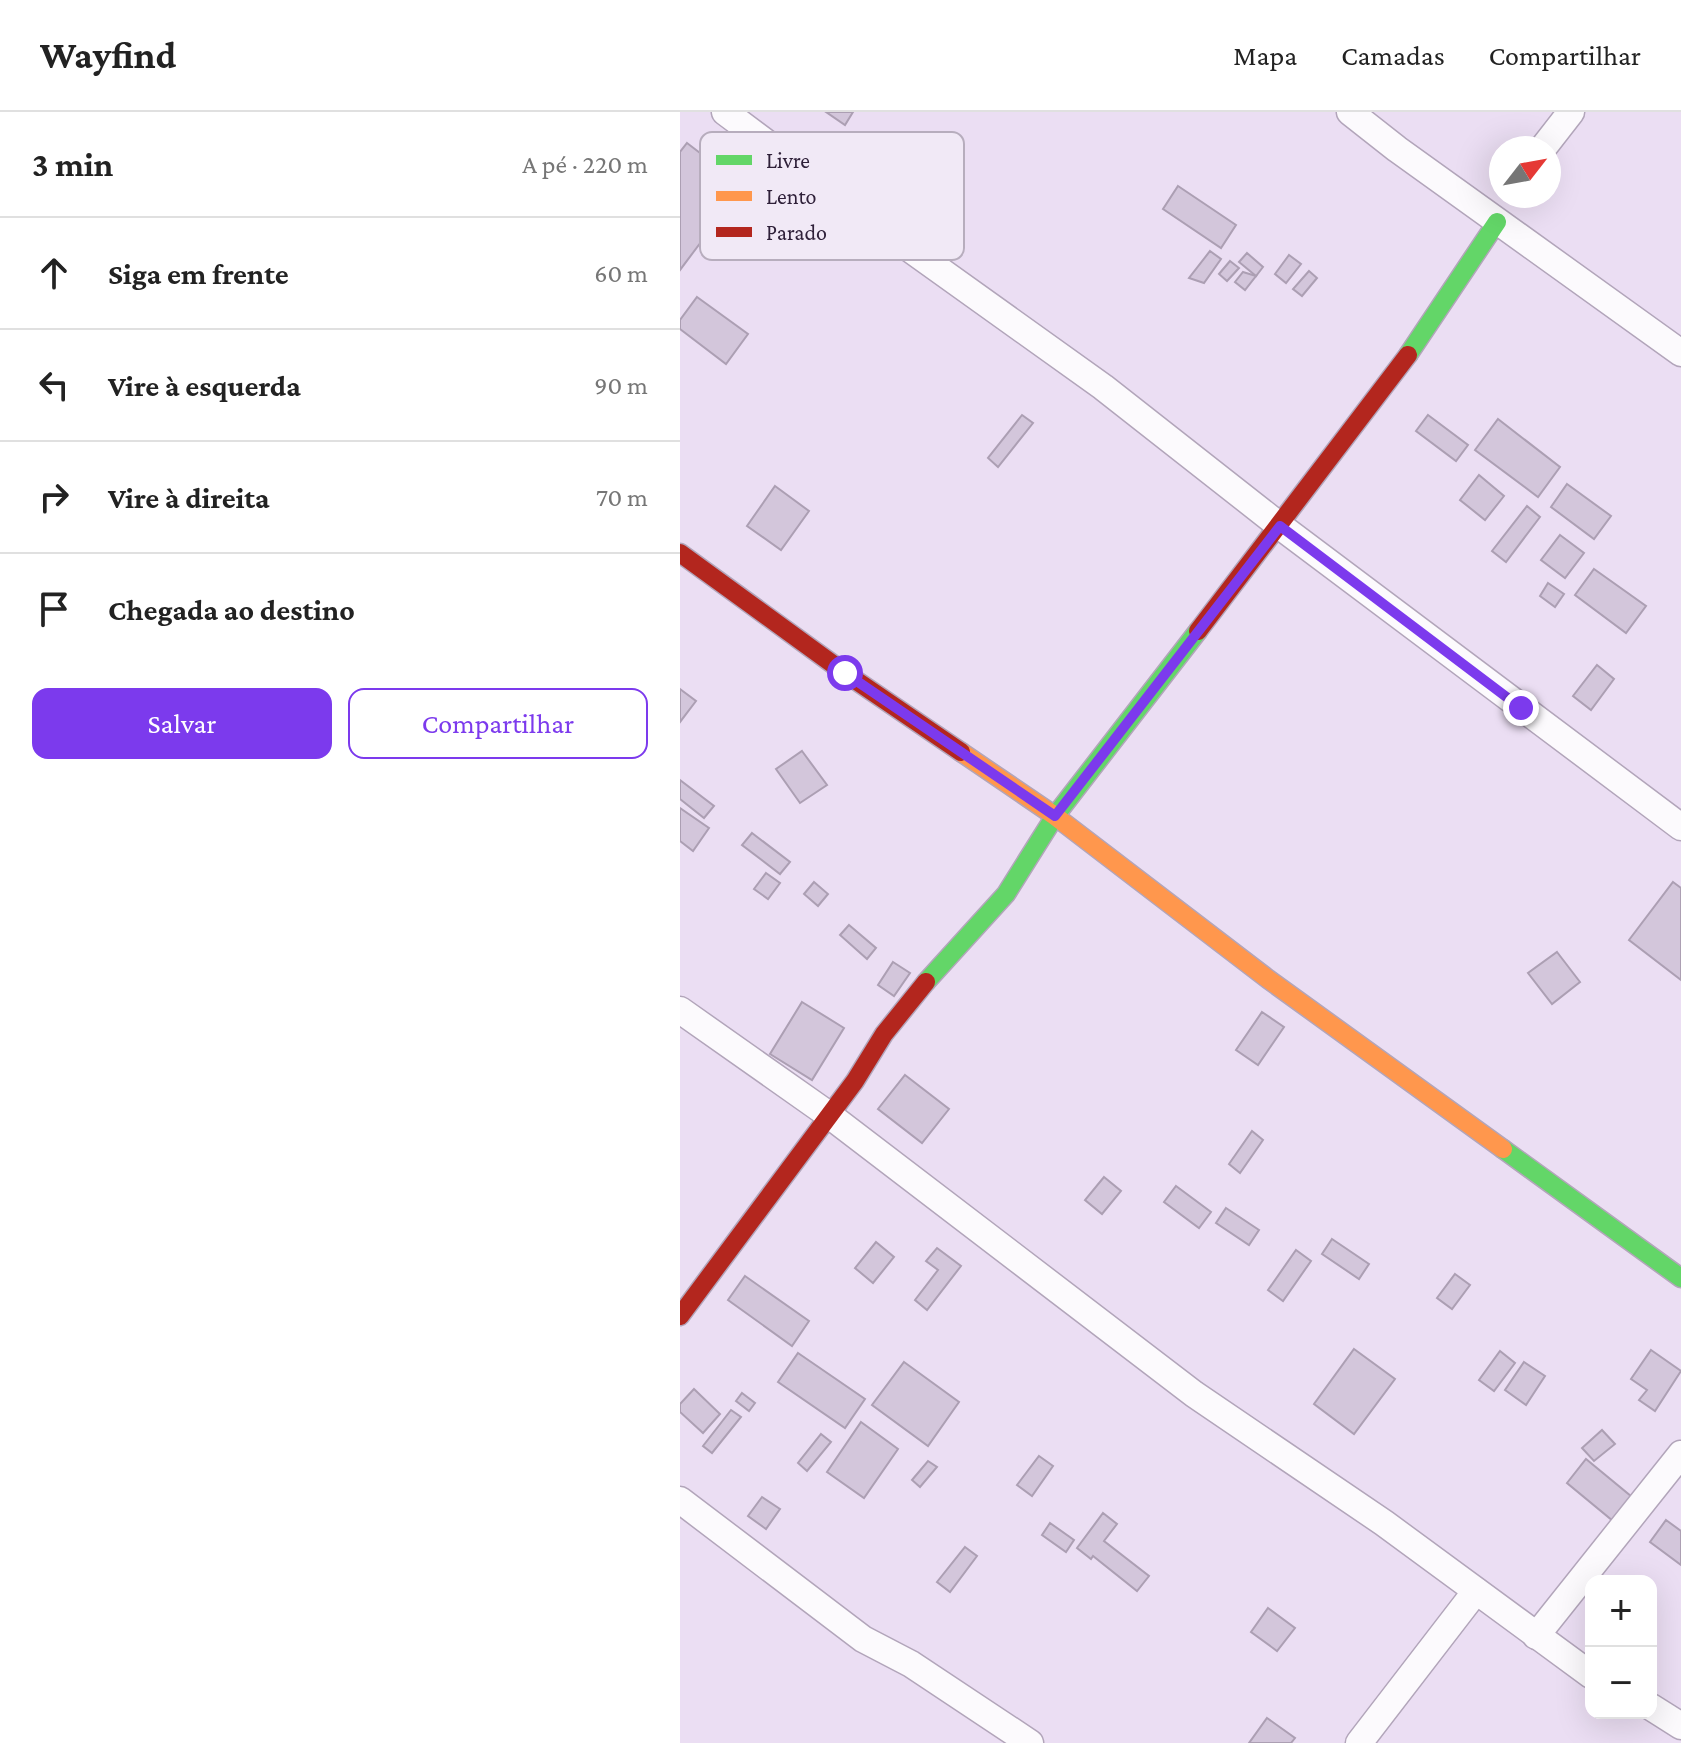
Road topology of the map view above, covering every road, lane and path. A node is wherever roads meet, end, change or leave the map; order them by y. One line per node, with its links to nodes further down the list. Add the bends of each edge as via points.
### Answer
1 (725, 112): 4 (street)
2 (1350, 112): 6 (street, via 1397,149)
3 (1571, 112): 5 (street)
4 (752, 132)
5 (1552, 136)
6 (1497, 211): 8 (street); 9 (street, via 1397,372)
7 (926, 260): 9 (street, via 1103,387)
8 (1681, 353)
9 (1280, 526): 11 (street); 12 (street)
10 (680, 553): 11 (street)
11 (1055, 816): 14 (street, via 1006,894 915,993); 15 (street, via 1268,979)
12 (1681, 827)
13 (680, 1010): 14 (street)
14 (829, 1115): 16 (street); 19 (street, via 1194,1394)
15 (1681, 1278)
16 (680, 1316)
17 (1681, 1454): 20 (street)
18 (680, 1500): 24 (street, via 863,1639 911,1664)
19 (1476, 1591): 20 (street); 25 (street)
20 (1536, 1636): 21 (street)
21 (1585, 1671)
22 (1657, 1711): 23 (street)
23 (1681, 1726)
24 (1030, 1743)
25 (1359, 1743)

